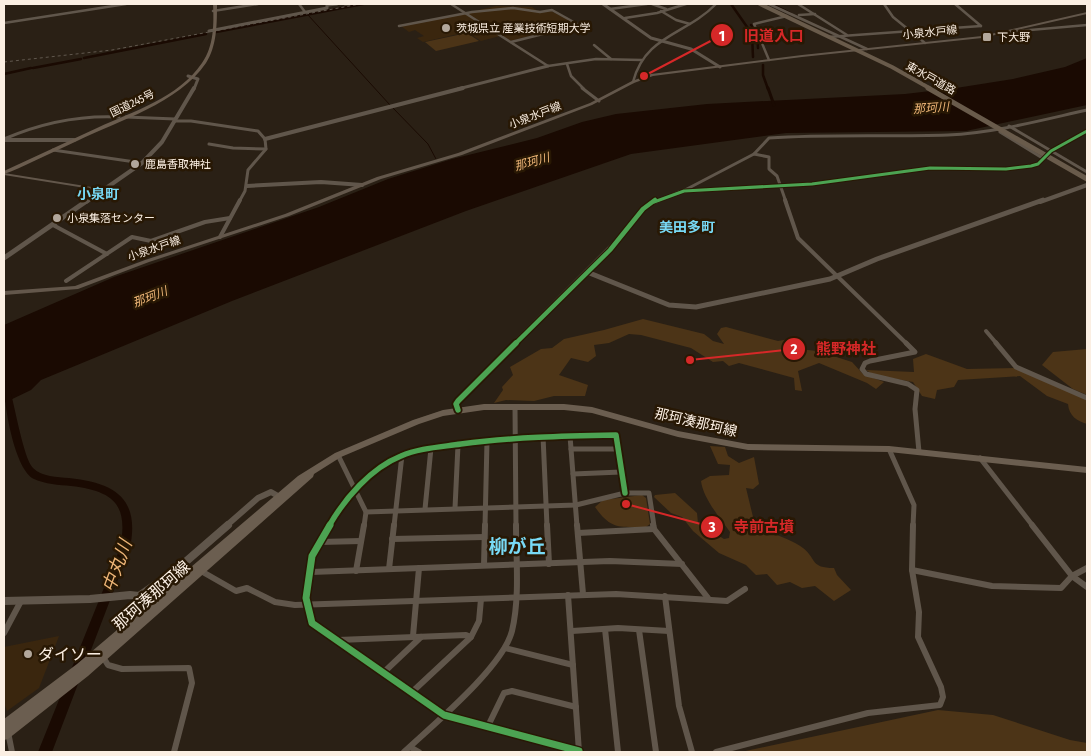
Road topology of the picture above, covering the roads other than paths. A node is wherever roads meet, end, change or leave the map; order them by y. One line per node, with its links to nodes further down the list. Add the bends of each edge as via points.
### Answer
1 (126, 4): 32 (street)
2 (214, 4): 23 (highway, 国道245号)
3 (258, 4): 23 (street)
4 (299, 4): 25 (street)
5 (327, 4): 6 (street); 25 (street, via 328,8)
6 (337, 4)
7 (345, 4): 8 (street)
8 (349, 4)
9 (451, 4): 26 (street)
10 (603, 4): 21 (street)
11 (647, 4): 21 (street)
12 (652, 4): 22 (street)
13 (686, 4): 22 (street)
14 (716, 4): 33 (street)
15 (758, 4): 30 (street); 75 (highway, 東水戸道路, bridge, via 892,67)
16 (764, 4): 75 (highway, 東水戸道路, bridge, via 896,66)
17 (769, 4): 29 (street)
18 (798, 4): 28 (street)
19 (884, 4): 37 (street)
20 (955, 4): 37 (street, via 981,26)
21 (610, 9): 31 (street)
22 (666, 9): 24 (street)
23 (214, 11): 36 (highway, 国道245号)
24 (661, 11): 31 (street); 33 (street)
25 (305, 12): 36 (street)
26 (464, 12): 35 (street); 43 (street); 43 (street, via 498,5 533,6 540,12 552,10 579,25)
27 (1087, 13): 38 (main road, 小泉水戸線)
28 (816, 14): 29 (street); 39 (street)
29 (797, 16): 30 (street); 40 (street)
30 (785, 17): 41 (street); 50 (street, via 754,24)
31 (625, 18): 42 (street)
32 (4, 23)
33 (690, 24): 42 (street, via 673,36)
34 (1087, 25): 38 (street)
35 (400, 26)
36 (212, 30): 54 (highway, 国道245号, via 209,55)
37 (908, 30): 39 (street); 44 (street)
38 (1009, 32): 44 (main road, 小泉水戸線)
39 (848, 35): 40 (street)
40 (840, 36): 41 (street); 46 (street)
41 (828, 37): 47 (street)
42 (658, 41): 49 (street); 53 (street, via 691,49)
43 (511, 42): 52 (street)
44 (925, 43): 46 (main road, 小泉水戸線)
45 (594, 45): 48 (street)
46 (867, 49): 47 (main road, 小泉水戸線)
47 (855, 50): 50 (main road, 小泉水戸線)
48 (611, 59): 49 (street); 51 (street)
49 (642, 60): 55 (street)
50 (769, 60): 53 (main road, 小泉水戸線)
51 (567, 64): 52 (street); 56 (street, via 576,83)
52 (548, 66): 64 (street)
53 (720, 67): 55 (main road, 小泉水戸線, via 656,74)
54 (190, 77): 58 (highway, 国道245号, via 160,99); 59 (street, via 198,79 198,82)
55 (633, 82): 56 (main road, 小泉水戸線)
56 (599, 101): 77 (main road, 小泉水戸線)
57 (1087, 110): 60 (street)
58 (121, 117): 59 (street); 63 (street, via 94,116 49,122); 65 (highway, 国道245号)
59 (175, 120): 64 (street, via 258,131); 72 (street, via 162,142)
60 (1009, 126): 61 (street); 69 (street)
61 (994, 129): 70 (street, via 950,135 775,137 766,140); 71 (street)
62 (1087, 131): 69 (street)
63 (4, 139): 65 (street)
64 (265, 139): 67 (street)
65 (73, 140): 68 (highway, 国道245号); 74 (highway, 国道245号)
66 (209, 144): 67 (street)
67 (266, 149): 78 (street, via 255,159 245,176)
68 (53, 150): 72 (street); 74 (highway, 国道245号)
69 (1051, 151): 71 (street); 73 (street)
70 (754, 154): 79 (street, via 768,158 769,169 777,176); 81 (street)
71 (1044, 158): 79 (street, via 1038,164 1016,168 930,168)
72 (142, 163): 80 (street)
73 (1087, 172)
74 (4, 173): 80 (main road)
75 (1087, 178)
76 (1087, 184): 89 (street, via 877,258)
77 (362, 185): 78 (street, via 321,182); 84 (main road, 小泉水戸線)
78 (246, 186): 82 (street)
79 (780, 186): 81 (street); 89 (street, via 798,238)
80 (104, 190): 83 (street)
81 (684, 191): 85 (street, via 646,206)
82 (230, 218): 84 (street); 86 (street, via 205,222 152,241 132,237)
83 (53, 225): 86 (street); 87 (street)
84 (220, 237): 91 (main road, 小泉水戸線, via 76,288)
85 (617, 241): 88 (street)
86 (108, 254): 90 (street)
87 (4, 258)
88 (587, 272): 89 (street, via 683,308 788,289); 95 (street, via 458,401)
89 (836, 276): 105 (street, via 915,352 870,361 862,369 866,374 908,384 917,390 915,414)
90 (66, 281)
91 (4, 294)
92 (986, 331): 93 (street, via 1016,367)
93 (1087, 398)
94 (515, 407): 95 (main road, 那珂湊那珂線); 98 (street); 104 (main road, 那珂湊那珂線, via 564,407 604,412 678,434 748,447)
95 (458, 410): 106 (main road, 那珂湊那珂線, via 416,422)
96 (543, 436): 97 (street); 98 (street); 118 (street)
97 (570, 436): 102 (street); 103 (street, via 616,435)
98 (515, 438): 99 (street); 117 (street)
99 (487, 441): 100 (street); 120 (street)
100 (458, 445): 101 (street); 119 (street)
101 (431, 448): 107 (street); 121 (street)
102 (571, 449): 103 (street); 112 (street)
103 (618, 449): 111 (street)
104 (889, 449): 105 (main road, 那珂湊那珂線); 138 (street, via 914,505)
105 (919, 452): 108 (main road, 那珂湊那珂線)
106 (338, 455): 109 (main road, 那珂湊那珂線); 113 (street)
107 (402, 455): 113 (street, via 385,464); 122 (street)
108 (980, 458): 110 (main road, 那珂湊那珂線); 142 (street)
109 (314, 470): 115 (main road, 那珂湊那珂線); 139 (main road, 那珂湊那珂線)
110 (1087, 470)
111 (621, 472): 112 (street); 114 (street)
112 (573, 474): 116 (street)
113 (354, 491): 123 (street); 129 (street, via 339,508)
114 (625, 493): 116 (street); 124 (street, via 649,493)
115 (278, 496): 146 (street, via 270,492 258,498 174,571); 155 (main road, 那珂湊那珂線)
116 (576, 504): 118 (street); 125 (street)
117 (514, 506): 118 (street); 120 (street); 131 (street)
118 (547, 506): 132 (street)
119 (455, 508): 120 (street); 121 (street)
120 (485, 508): 126 (street)
121 (425, 509): 122 (street)
122 (395, 511): 123 (street); 127 (street)
123 (366, 512): 128 (street)
124 (654, 529): 125 (street); 133 (street)
125 (578, 533): 130 (street)
126 (484, 537): 127 (street); 134 (street)
127 (392, 539): 137 (street)
128 (361, 541): 129 (street); 140 (street)
129 (320, 542): 141 (street, via 312,556)
130 (581, 563): 132 (street); 133 (street); 145 (street)
131 (516, 564): 132 (street); 134 (street); 149 (street)
132 (549, 564)
133 (682, 564): 150 (street)
134 (484, 565): 135 (street)
135 (419, 568): 137 (street); 154 (street)
136 (1087, 568): 142 (street)
137 (389, 569): 140 (street)
138 (912, 570): 142 (street, via 992,586 1061,588); 183 (street, via 919,612 918,637 941,687 943,697 940,705 868,713)
139 (201, 571): 156 (street, via 236,592 247,588 275,602); 167 (main road, 那珂湊那珂線)
140 (356, 571): 141 (street)
141 (311, 572): 156 (street)
142 (1072, 576): 143 (street)
143 (1087, 588)
144 (745, 589): 150 (street, via 727,601)
145 (583, 594): 147 (street); 148 (street)
146 (139, 596): 152 (street); 155 (street)
147 (568, 596): 149 (street); 159 (street)
148 (665, 596): 150 (street); 160 (street)
149 (516, 598): 151 (street); 166 (street, via 515,620)
150 (708, 598)
151 (481, 599): 154 (street); 164 (street, via 479,621)
152 (21, 600): 153 (street); 161 (street)
153 (4, 601)
154 (416, 601): 156 (street); 162 (street)
155 (153, 604): 173 (main road, 那珂湊那珂線)
156 (307, 605): 165 (street, via 312,624)
157 (605, 629): 158 (street); 159 (street); 180 (street)
158 (640, 630): 160 (street); 181 (street)
159 (572, 631): 168 (street)
160 (669, 631): 182 (street, via 679,706)
161 (4, 632)
162 (413, 636): 163 (street); 165 (street)
163 (421, 637): 164 (street); 169 (street)
164 (471, 637): 170 (street)
165 (338, 640): 169 (street)
166 (505, 648): 168 (street); 172 (street, via 494,666)
167 (100, 660): 173 (main road, 那珂湊那珂線, via 48,703); 177 (street, via 122,669 189,668 192,683)
168 (573, 665): 171 (street)
169 (383, 673): 170 (street)
170 (411, 694): 172 (street)
171 (576, 707): 174 (street, via 512,691 504,693); 179 (street)
172 (444, 716): 174 (street); 175 (street)
173 (5, 727): 176 (street)
174 (487, 728): 179 (street)
175 (407, 750): 178 (street)
176 (12, 752)
177 (174, 752)
178 (419, 752)
179 (579, 752)
180 (618, 752)
181 (656, 752)
182 (692, 752)
183 (716, 752)

